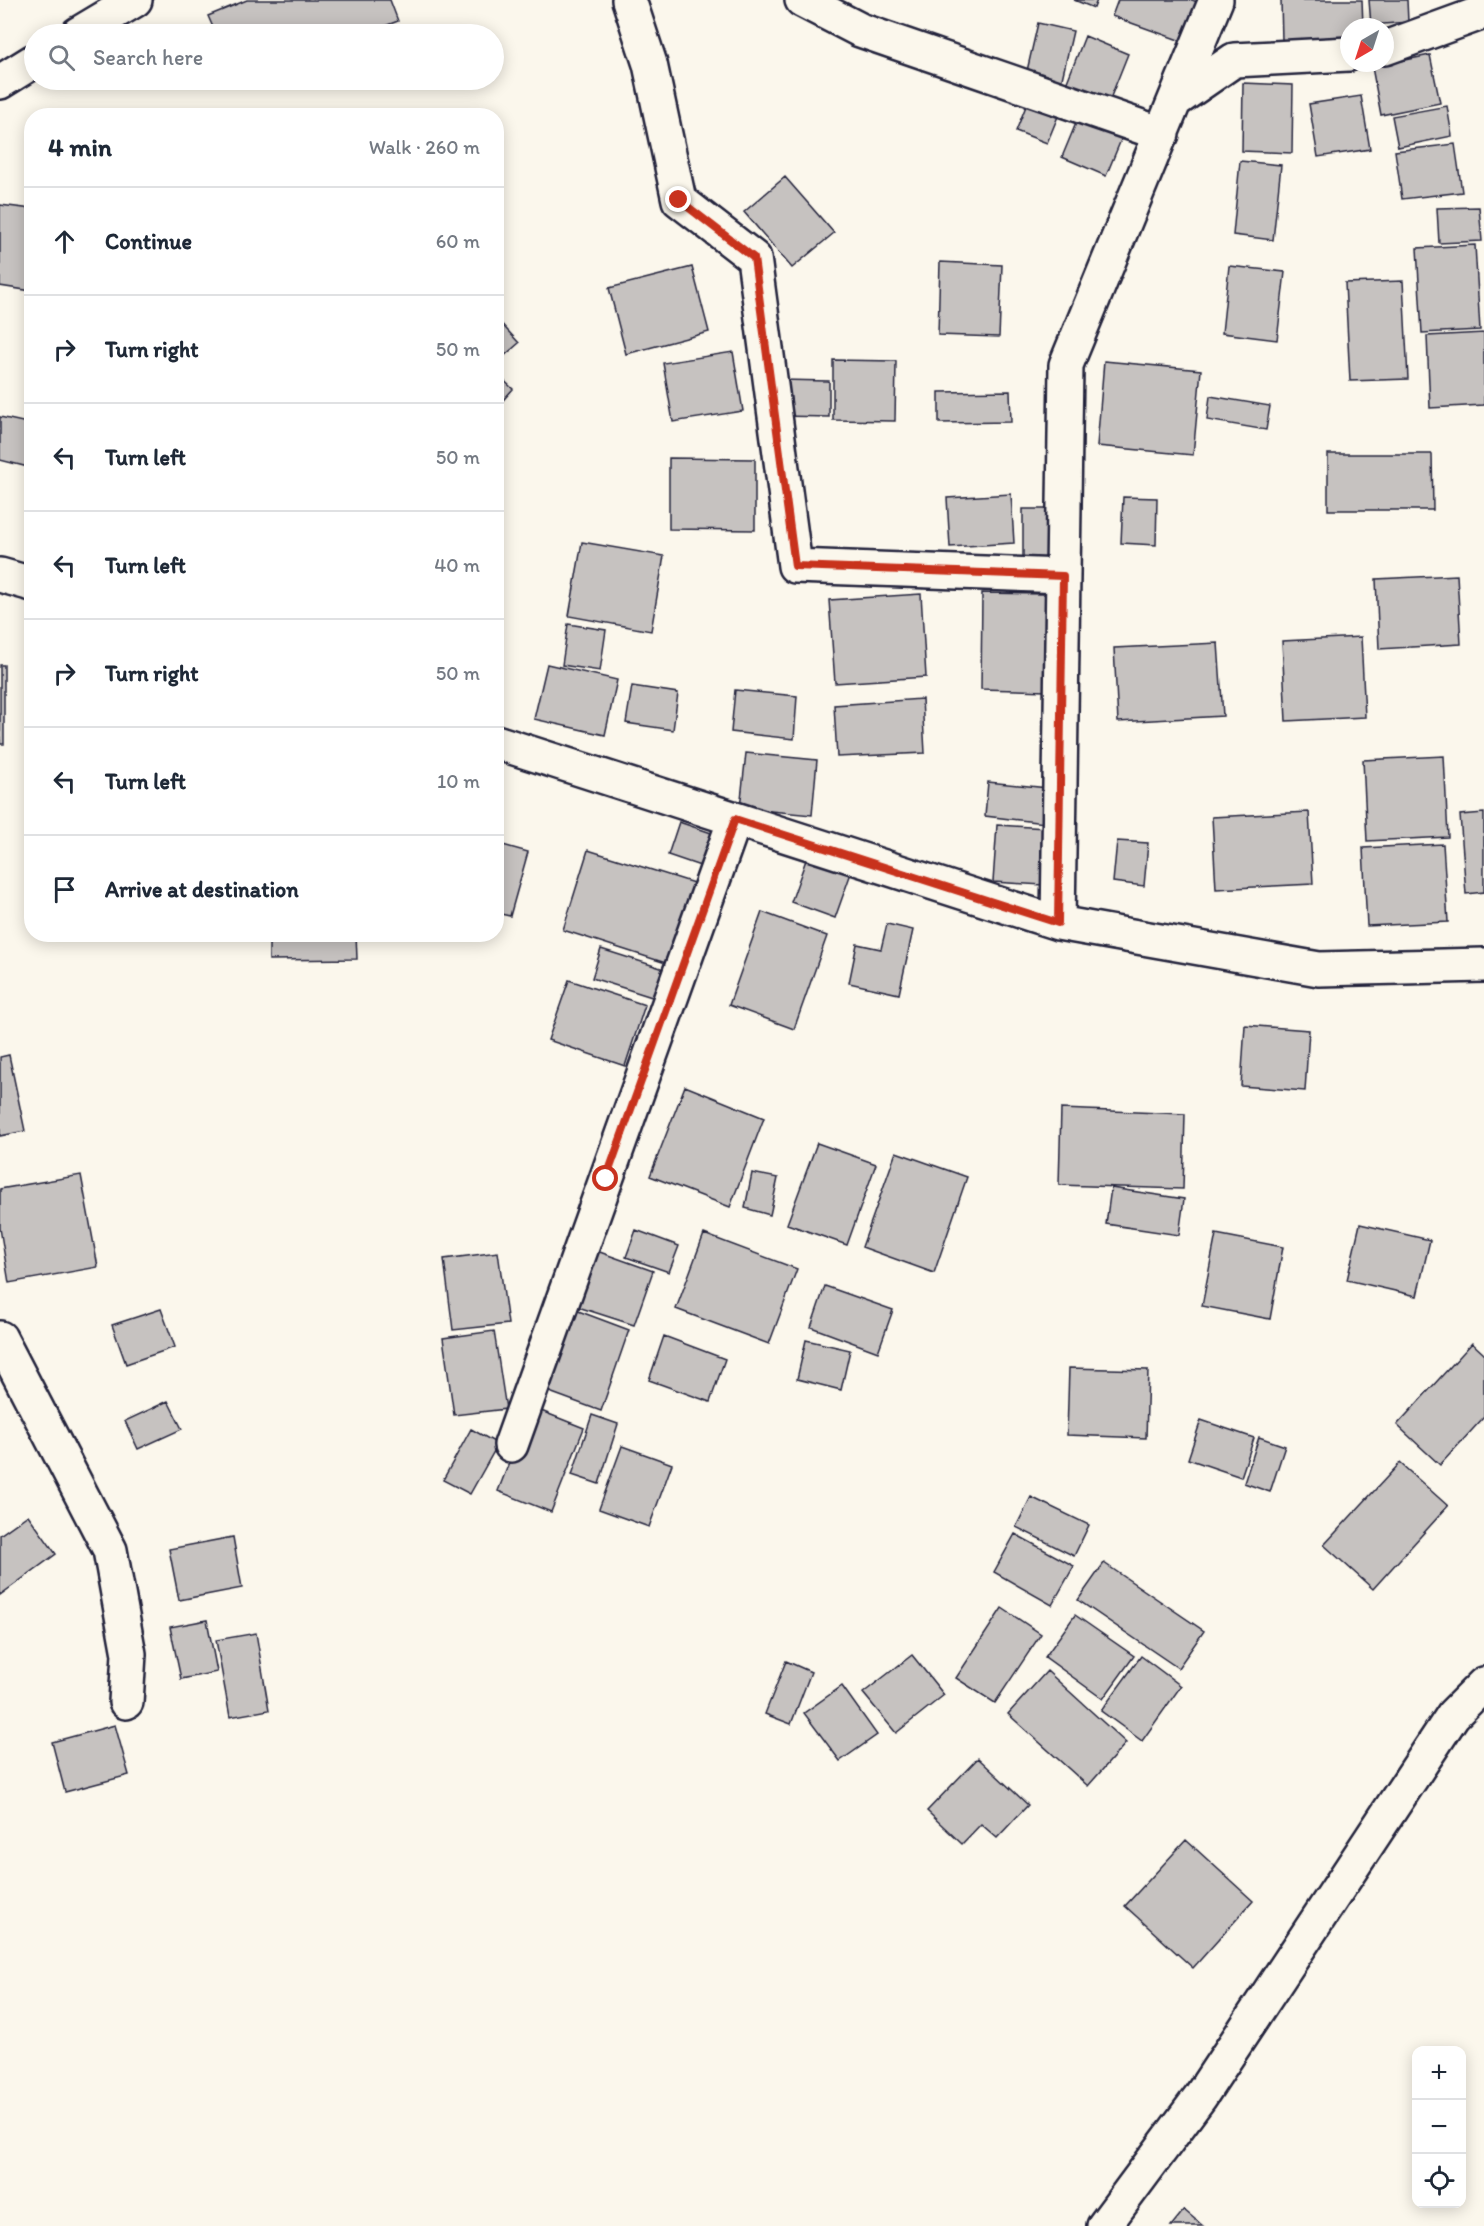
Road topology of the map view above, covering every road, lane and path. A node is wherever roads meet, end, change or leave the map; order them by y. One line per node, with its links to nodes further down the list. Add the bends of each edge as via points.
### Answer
1 (135, 0): 6 (street)
2 (629, 0): 14 (street, via 650,64 679,200 754,258 795,566)
3 (802, 0): 12 (street, via 860,30)
4 (1216, 0): 11 (street)
5 (1484, 12): 7 (street)
6 (95, 24)
7 (1394, 45)
8 (1340, 54): 11 (street, via 1234,60)
9 (24, 67): 10 (street)
10 (0, 82)
11 (1176, 100): 12 (street)
12 (1162, 134): 14 (street, via 1066,365)
13 (0, 576): 15 (street)
14 (1063, 576): 18 (street)
15 (24, 582)
16 (504, 745): 17 (street)
17 (735, 819): 18 (street); 21 (street)
18 (1058, 923): 19 (street, via 1319,969)
19 (1484, 965)
20 (0, 1338): 23 (street, via 110,1550 129,1654)
21 (511, 1445)
22 (1484, 1684): 24 (street, via 1452,1715 1200,2097)
23 (126, 1702)
24 (1104, 2226)

